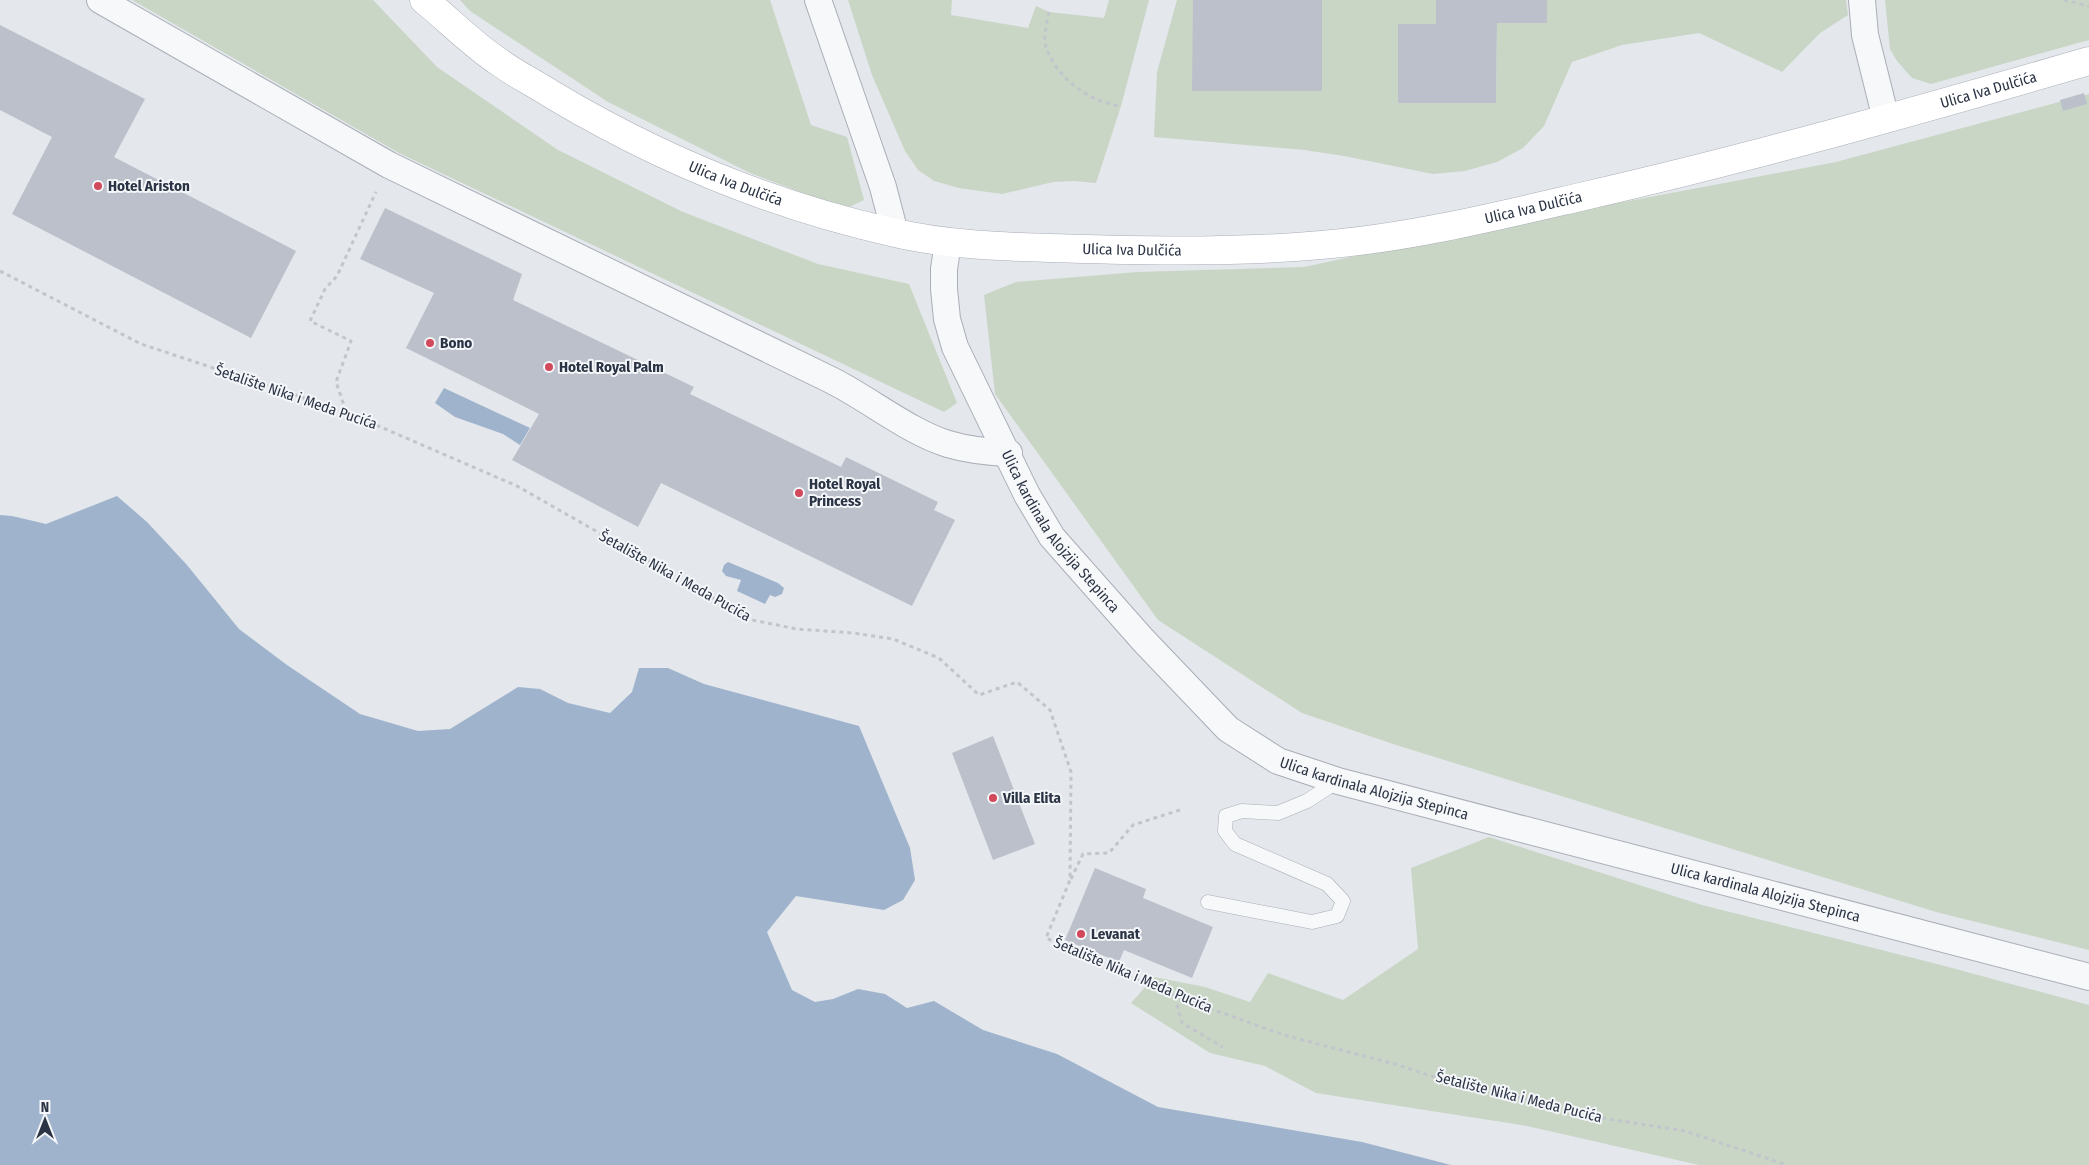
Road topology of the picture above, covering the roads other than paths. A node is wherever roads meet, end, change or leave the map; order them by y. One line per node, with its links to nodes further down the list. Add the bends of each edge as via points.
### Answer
1 (100, 0): 9 (street, via 389,166 859,394 914,429 947,444)
2 (424, 0): 7 (main road, Ulica Iva Dulčića, via 498,61 585,114 680,162 754,192)
3 (818, 0): 7 (street, via 883,187)
4 (1862, 0): 6 (street, via 1865,35)
5 (2089, 61): 6 (main road, Ulica Iva Dulčića)
6 (1886, 119): 8 (main road, Ulica Iva Dulčića, via 1636,184 1416,233 1324,245 1230,251 1140,251)
7 (895, 233): 8 (main road, Ulica Iva Dulčića)
8 (948, 242): 9 (street, Ulica kardinala Alojzija Stepinca, via 944,269 947,319 955,347)
9 (1009, 453): 10 (street, Ulica kardinala Alojzija Stepinca, via 1052,538 1228,729 1278,761)
10 (1338, 782): 11 (lane, via 1278,814 1242,811 1226,816 1225,831 1235,844 1327,884 1343,901 1337,916 1312,922); 12 (street, Ulica kardinala Alojzija Stepinca)
11 (1208, 902)
12 (2089, 977)

